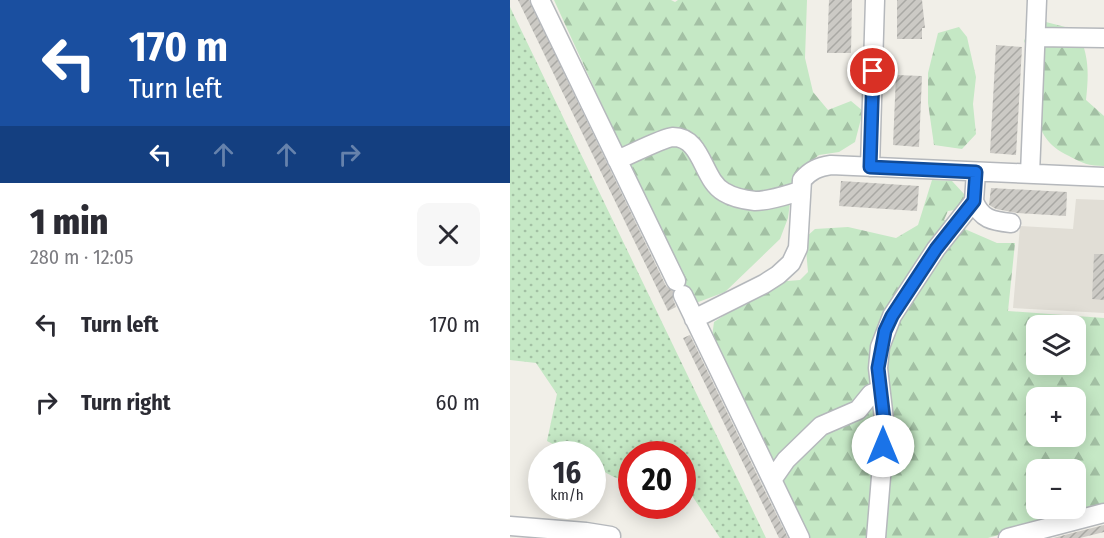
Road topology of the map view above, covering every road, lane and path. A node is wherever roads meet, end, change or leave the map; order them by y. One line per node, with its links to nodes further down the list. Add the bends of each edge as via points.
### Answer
1 (540, 0): 6 (lane)
2 (875, 0): 7 (lane)
3 (1037, 0): 4 (lane)
4 (1036, 37): 5 (lane); 9 (lane)
5 (1104, 38)
6 (617, 160): 11 (lane, via 670,137 680,138 691,144 722,192 755,201); 14 (lane)
7 (870, 167): 8 (lane); 11 (lane, via 818,168 802,180)
8 (976, 172): 9 (lane); 12 (lane)
9 (1030, 174): 10 (lane)
10 (1104, 177)
11 (800, 191): 14 (lane, via 798,248 791,263 764,284)
12 (974, 201): 13 (lane, via 985,218); 15 (lane, via 936,249 892,316 880,347)
13 (1011, 223)
14 (694, 319): 16 (lane)
15 (880, 390): 16 (lane, via 871,394 858,410 821,426 786,460); 21 (lane, via 885,428)
16 (772, 480): 20 (lane)
17 (1104, 513): 22 (lane)
18 (510, 526): 19 (lane)
19 (610, 536)
20 (800, 538)
21 (876, 538)
22 (1008, 538)

